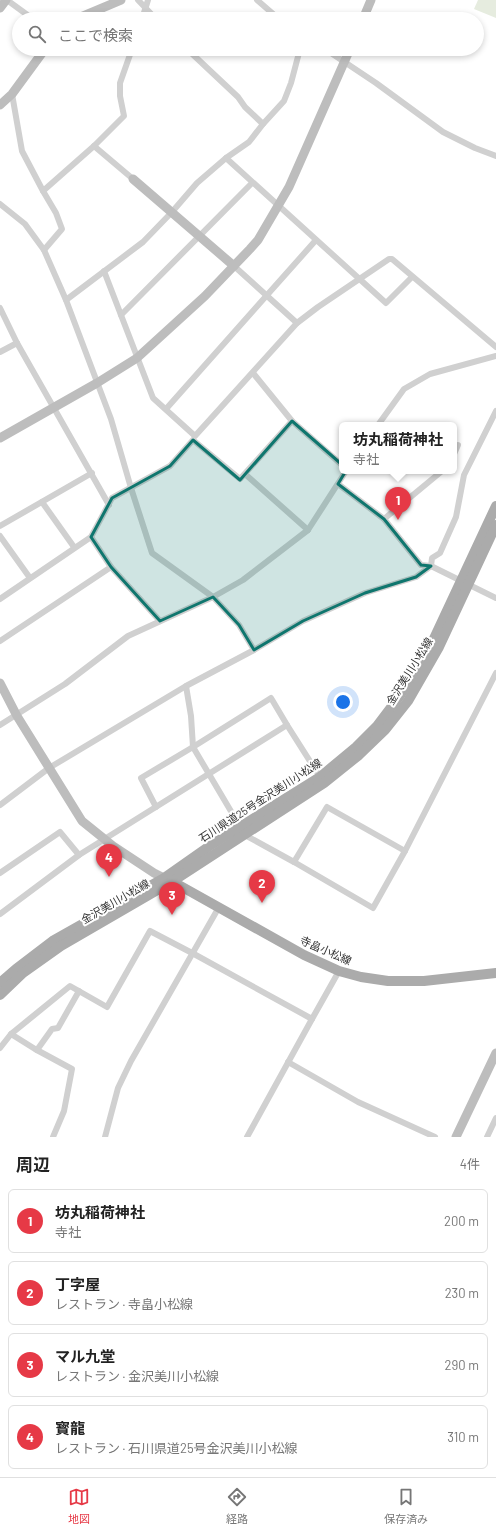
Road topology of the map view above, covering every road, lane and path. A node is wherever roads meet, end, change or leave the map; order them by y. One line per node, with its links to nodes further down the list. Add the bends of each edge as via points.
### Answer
1 (6, 0): 7 (street); 9 (street)
2 (121, 0): 10 (street)
3 (138, 0): 8 (street)
4 (148, 0): 8 (street)
5 (257, 0): 13 (street)
6 (371, 0): 14 (street)
7 (0, 8)
8 (146, 9): 11 (street); 12 (street)
9 (23, 12)
10 (93, 12)
11 (145, 12)
12 (149, 12)
13 (271, 12)
14 (366, 12)
15 (40, 56): 22 (street)
16 (130, 56): 25 (street, via 120,83 124,116)
17 (194, 56): 24 (street)
18 (298, 56): 24 (street, via 284,101)
19 (337, 56): 21 (street)
20 (347, 56): 21 (street)
21 (345, 61): 26 (street, via 443,132); 32 (street, via 289,187)
22 (12, 94): 23 (street); 30 (street, via 22,151)
23 (0, 105)
24 (263, 124): 27 (street, via 249,142)
25 (94, 146): 28 (street); 30 (street)
26 (496, 156)
27 (226, 158): 29 (street); 33 (street, via 197,183)
28 (133, 179): 33 (street)
29 (252, 183): 32 (street); 34 (street)
30 (43, 191): 36 (street, via 62,229)
31 (0, 204): 36 (street, via 25,224)
32 (278, 206): 35 (street); 37 (street, via 258,240)
33 (172, 212): 34 (street); 38 (street, via 142,242)
34 (200, 237): 37 (street); 44 (street)
35 (316, 240): 40 (street); 41 (street)
36 (44, 250): 42 (street)
37 (234, 266): 41 (street); 50 (street)
38 (104, 271): 42 (street); 44 (street)
39 (412, 277): 40 (street, via 389,259); 40 (street, via 386,302); 47 (street)
40 (360, 278): 45 (street)
41 (266, 296): 45 (street); 54 (street)
42 (66, 300): 52 (street)
43 (0, 308): 46 (street)
44 (121, 315): 50 (street)
45 (297, 323): 51 (street)
46 (17, 343): 48 (street); 53 (street)
47 (496, 346)
48 (0, 352)
49 (496, 356): 57 (street, via 430,374 404,389)
50 (137, 358): 52 (street); 54 (street, via 153,398)
51 (253, 373): 54 (street, via 195,436); 56 (street)
52 (96, 383): 53 (street); 65 (street, via 111,419)
53 (54, 406): 58 (street); 60 (street)
54 (166, 409)
55 (496, 411): 76 (street, via 464,475 456,517 440,553 432,558)
56 (292, 421): 59 (street); 61 (street)
57 (380, 422)
58 (0, 438)
59 (339, 462)
60 (92, 473): 66 (street); 67 (street)
61 (245, 474): 65 (street, via 240,479 193,440 170,466); 72 (street)
62 (344, 474): 64 (street)
63 (438, 474): 69 (street)
64 (338, 484): 69 (street); 72 (street)
65 (131, 488): 67 (street, via 112,498); 80 (street, via 152,553)
66 (42, 502): 71 (street); 75 (street)
67 (109, 504): 74 (street)
68 (496, 506): 79 (main road, 石川県道25号金沢美川小松線)
69 (384, 519): 76 (street, via 421,565)
70 (496, 525): 79 (main road, 金沢美川小松線)
71 (0, 526)
72 (308, 530): 80 (street, via 243,580)
73 (0, 536): 78 (street)
74 (91, 537): 75 (street); 77 (street)
75 (74, 547): 78 (street)
76 (431, 566): 79 (street); 85 (street, via 416,577 365,593 303,621)
77 (111, 567): 83 (street); 84 (street)
78 (30, 578): 82 (street)
79 (464, 583): 81 (street); 95 (main road, 石川県道25号金沢美川小松線, via 430,647 399,697 377,726); 98 (main road, 金沢美川小松線, via 439,647 408,701 385,730 324,783)
80 (213, 597): 83 (street); 85 (street, via 239,625)
81 (496, 598)
82 (0, 599)
83 (160, 621): 89 (street, via 128,636 65,684)
84 (0, 641)
85 (254, 650): 88 (street)
86 (496, 673): 100 (street)
87 (0, 683): 89 (street)
88 (186, 686): 92 (street); 93 (street)
89 (17, 716): 90 (street); 93 (street)
90 (0, 725)
91 (287, 725): 92 (street, via 271,698); 94 (street); 95 (street)
92 (193, 747): 94 (street); 97 (street, via 141,778)
93 (49, 768): 96 (street); 99 (street, via 82,821)
94 (209, 774): 97 (street); 98 (street)
95 (320, 777): 98 (main road, 石川県道25号金沢美川小松線)
96 (0, 805)
97 (156, 807): 99 (street)
98 (242, 831): 102 (street); 104 (main road, 石川県道25号金沢美川小松線, via 211,845)
99 (104, 839): 101 (street); 104 (street, via 154,873)
100 (405, 851): 102 (street, via 327,807); 102 (street, via 373,908)
101 (79, 855): 103 (street, via 60,832); 106 (street)
102 (294, 862)
103 (0, 873)
104 (169, 879): 105 (main road, 寺畠小松線); 110 (main road, 石川県道25号金沢美川小松線, via 54,940); 112 (main road, 金沢美川小松線, via 61,946 24,973)
105 (219, 908): 107 (street); 108 (main road, 寺畠小松線)
106 (0, 914)
107 (194, 954): 111 (street, via 150,931 107,1007); 113 (street); 121 (street, via 130,1061 118,1088)
108 (338, 971): 109 (main road, 寺畠小松線, via 388,981 424,981); 113 (street)
109 (496, 973)
110 (0, 983)
111 (79, 991): 114 (street, via 70,986); 116 (street, via 58,1028 52,1029)
112 (0, 995)
113 (312, 1020): 118 (street)
114 (11, 1034): 115 (street); 116 (street)
115 (0, 1048)
116 (37, 1050): 120 (street, via 72,1069 64,1111)
117 (496, 1053): 124 (street)
118 (288, 1062): 122 (street); 123 (street, via 358,1102)
119 (496, 1118): 125 (street)
120 (53, 1137)
121 (105, 1137)
122 (247, 1137)
123 (436, 1137)
124 (456, 1137)
125 (487, 1137)

